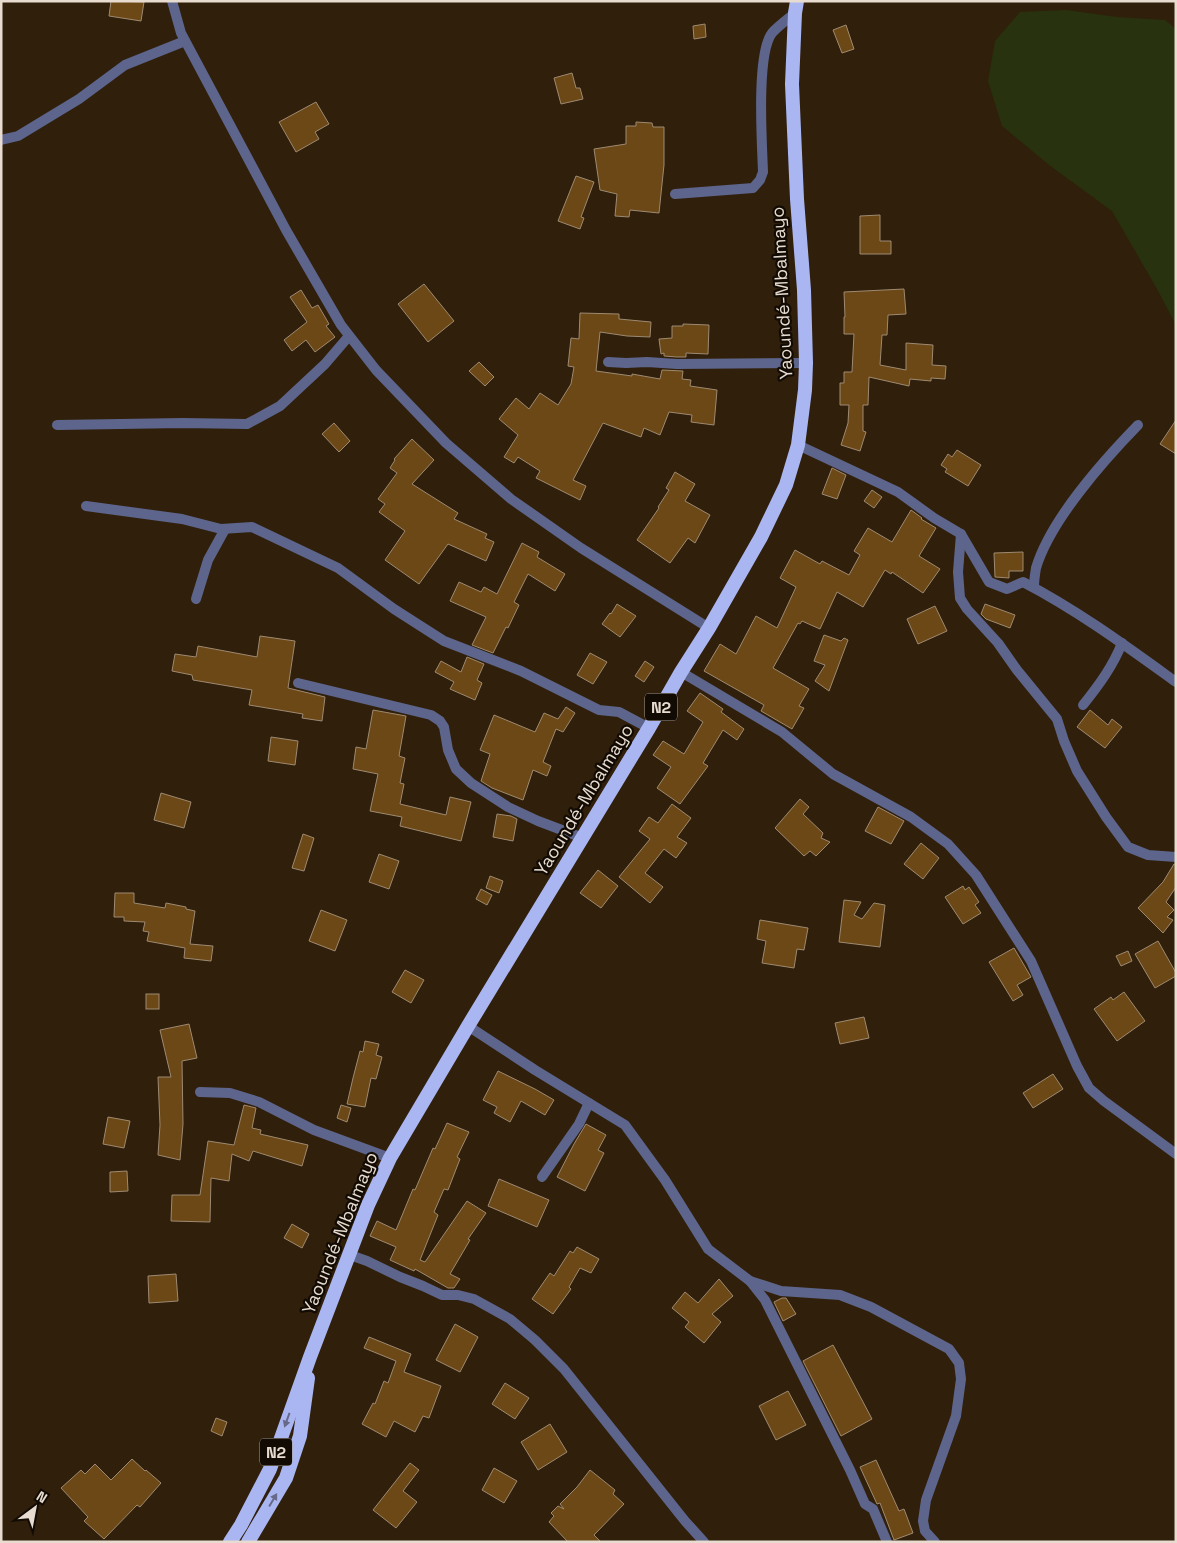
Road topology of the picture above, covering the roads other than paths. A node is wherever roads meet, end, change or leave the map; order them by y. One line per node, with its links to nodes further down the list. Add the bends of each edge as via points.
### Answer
1 (172, 1): 3 (street)
2 (796, 7): 5 (street, via 767,43 762,74 763,172 760,180 753,188); 8 (highway, Yaoundé-Mbalmayo / N2, via 792,84)
3 (185, 41): 4 (street, via 125,65 79,99 18,136); 6 (street, via 286,230)
4 (1, 140)
5 (675, 194)
6 (349, 336): 9 (street, via 325,364 280,406 247,424); 17 (street, via 376,370 446,443 512,499 581,548)
7 (608, 362): 8 (street)
8 (806, 363): 11 (highway, Yaoundé-Mbalmayo / N2)
9 (57, 425)
10 (1138, 425): 15 (street, via 1112,452 1061,519 1043,550)
11 (798, 445): 14 (street, via 898,492); 17 (highway, Yaoundé-Mbalmayo / N2, via 786,485 762,537)
12 (86, 506): 13 (street, via 182,519)
13 (225, 529): 16 (street, via 208,560); 23 (street, via 252,527 338,568 444,641 521,671 599,710 618,712)
14 (961, 534): 15 (street, via 989,582 1007,589 1023,582); 25 (street, via 960,598 967,609 1058,719 1077,771 1128,847 1148,855)
15 (1034, 587): 18 (street)
16 (196, 599)
17 (709, 628): 19 (highway, Yaoundé-Mbalmayo / N2)
18 (1122, 643): 20 (street); 22 (street, via 1102,682)
19 (681, 672): 23 (highway, Yaoundé-Mbalmayo / N2); 29 (street, via 782,732 833,774 911,817 948,844 976,875 1031,961 1089,1088)
20 (1176, 682)
21 (298, 683): 24 (street, via 431,715 444,727 456,769 470,783 538,821)
22 (1084, 705)
23 (649, 728): 24 (highway, Yaoundé-Mbalmayo / N2)
24 (583, 838): 26 (highway, Yaoundé-Mbalmayo / N2)
25 (1176, 857)
26 (468, 1026): 28 (street); 30 (highway, Yaoundé-Mbalmayo / N2)
27 (200, 1092): 30 (street, via 230,1094 259,1102 314,1130)
28 (589, 1103): 31 (street, via 579,1124); 33 (street, via 625,1124 708,1249)
29 (1176, 1154)
30 (390, 1158): 32 (highway, Yaoundé-Mbalmayo / N2)
31 (542, 1177)
32 (350, 1255): 34 (highway, Yaoundé-Mbalmayo / N2); 37 (street, via 442,1295 474,1299 510,1319 564,1369)
33 (750, 1281): 38 (street, via 765,1300 865,1504 873,1510); 39 (street, via 781,1290 840,1295 871,1307 949,1349 958,1363 961,1379 956,1416 926,1500 925,1531)
34 (310, 1357): 35 (highway, Yaoundé-Mbalmayo / N2, one-way to 35, via 270,1469); 36 (highway, Yaoundé-Mbalmayo / N2, one-way to 34, via 286,1478 300,1436)
35 (230, 1542)
36 (248, 1542)
37 (704, 1542)
38 (887, 1542)
39 (935, 1542)

